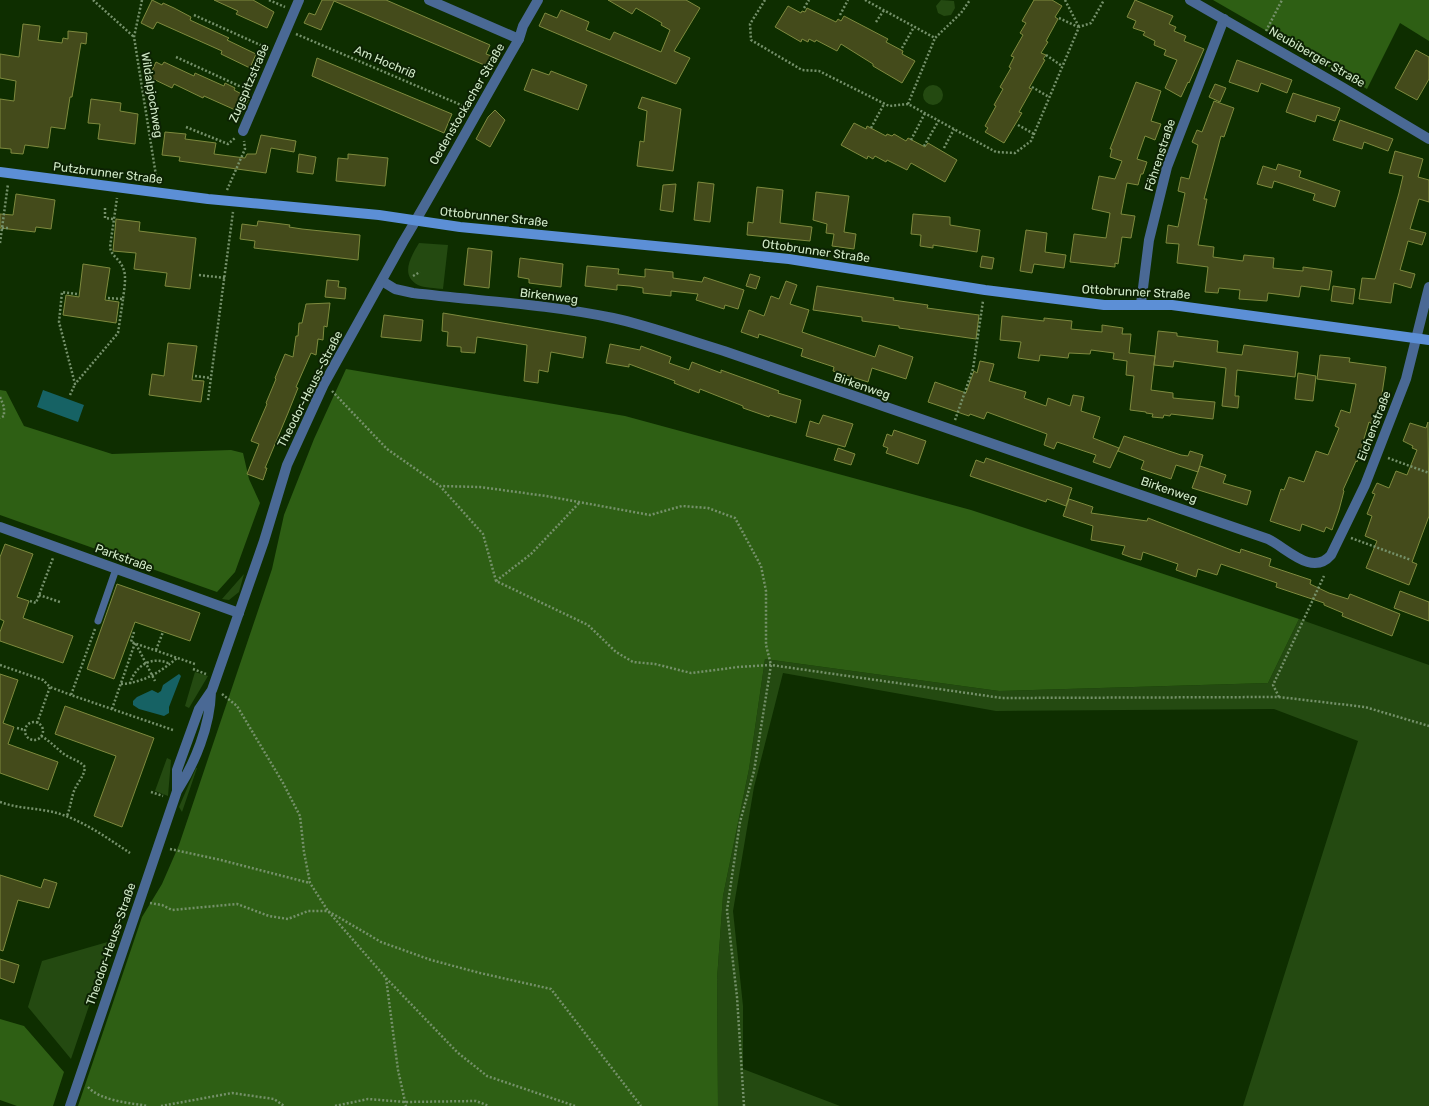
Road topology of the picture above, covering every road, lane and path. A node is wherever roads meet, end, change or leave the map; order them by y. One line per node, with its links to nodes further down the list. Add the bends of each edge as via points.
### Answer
1 (93, 0): 27 (path)
2 (142, 0): 27 (path, Wildalpjochweg)
3 (269, 0): 18 (path)
4 (299, 0): 18 (street, Zugspitzstraße)
5 (429, 0): 29 (street)
6 (538, 0): 29 (street, Oedenstockacher Straße, via 523,26)
7 (765, 0): 39 (path, via 750,24 751,40 802,70 819,71)
8 (809, 0): 16 (path)
9 (848, 0): 20 (path)
10 (865, 0): 17 (path)
11 (970, 0): 28 (path, via 961,13)
12 (1065, 0): 25 (path)
13 (1104, 0): 25 (path, via 1091,22)
14 (1190, 0): 22 (street, Neubiberger Straße)
15 (1282, 0): 30 (path)
16 (804, 8)
17 (884, 10): 23 (path); 24 (path)
18 (294, 12): 26 (street, Zugspitzstraße)
19 (194, 15): 32 (path)
20 (840, 15)
21 (1059, 18): 25 (path)
22 (1224, 19): 30 (street, Neubiberger Straße); 78 (street, Föhrenstraße, via 1167,167 1149,240)
23 (876, 22)
24 (914, 27): 28 (path); 31 (path)
25 (1079, 27): 35 (path)
26 (286, 30): 32 (street, Zugspitzstraße); 41 (path, Am Hochriß)
27 (134, 37): 56 (path, Wildalpjochweg)
28 (935, 38): 40 (path)
29 (519, 39): 41 (street, Oedenstockacher Straße)
30 (1261, 40): 50 (street, Neubiberger Straße)
31 (902, 48)
32 (276, 52): 37 (street, Zugspitzstraße)
33 (1046, 55): 35 (path)
34 (176, 57): 37 (path)
35 (1062, 66): 38 (path)
36 (1032, 87): 38 (path)
37 (258, 95): 48 (street, Zugspitzstraße)
38 (1049, 98): 49 (path)
39 (884, 104): 40 (path); 46 (path)
40 (908, 104): 42 (path)
41 (477, 112): 64 (street, Oedenstockacher Straße)
42 (925, 113): 43 (path); 51 (path)
43 (939, 120): 47 (path); 52 (path)
44 (1018, 125): 49 (path)
45 (186, 127): 48 (path, via 228,144)
46 (871, 128)
47 (954, 129): 49 (path, via 996,152 1015,153 1031,141); 53 (path)
48 (243, 131): 58 (path, Zugspitzstraße, via 245,149)
49 (1034, 134)
50 (1429, 139)
51 (911, 140)
52 (924, 146)
53 (944, 148)
54 (5, 173): 55 (main road, Putzbrunner Straße); 61 (path)
55 (119, 187): 56 (main road, Putzbrunner Straße); 63 (path)
56 (159, 192): 57 (main road, Putzbrunner Straße)
57 (212, 199): 58 (main road, Ottobrunner Straße)
58 (223, 200): 59 (main road, Ottobrunner Straße)
59 (235, 201): 64 (main road, Ottobrunner Straße, via 338,210); 71 (path)
60 (0, 204): 61 (path)
61 (5, 205): 65 (path)
62 (105, 208): 63 (path, via 105,218)
63 (114, 219): 77 (path, via 110,247 123,268)
64 (416, 221): 72 (street, Theodor-Heuss-Straße); 74 (main road, Ottobrunner Straße, via 504,232 788,259)
65 (2, 228): 66 (path); 67 (path)
66 (9, 228)
67 (0, 243)
68 (420, 272): 70 (path)
69 (199, 275): 71 (path)
70 (412, 276)
71 (225, 278): 82 (path)
72 (382, 281): 84 (street, Theodor-Heuss-Straße); 89 (street, Birkenweg, via 395,289 413,293 613,318 724,352)
73 (1429, 287): 79 (street, Eichenstraße)
74 (985, 290): 78 (main road, Ottobrunner Straße, via 1104,305); 89 (path, via 973,369)
75 (77, 294): 83 (path, via 62,292 59,322)
76 (108, 298): 77 (path)
77 (123, 299): 83 (path, via 118,333)
78 (1141, 304): 79 (main road, Ottobrunner Straße, via 1172,305)
79 (1416, 337): 80 (main road, Ottobrunner Straße); 90 (street, Eichenstraße, via 1406,379)
80 (1429, 340)
81 (195, 376): 82 (path)
82 (211, 378): 87 (path)
83 (75, 384): 85 (path)
84 (324, 384): 92 (path, via 387,449); 105 (street, Theodor-Heuss-Straße, via 287,464)
85 (70, 395)
86 (0, 396): 88 (path, via 4,407 4,416)
87 (208, 400)
88 (0, 418)
89 (952, 430): 98 (street, Birkenweg, via 1268,539 1308,563)
90 (1377, 454): 91 (path); 95 (street, Eichenstraße)
91 (1429, 473)
92 (440, 486): 93 (path, via 480,487); 101 (path, via 483,534)
93 (579, 503): 101 (path, via 531,554); 117 (path, via 650,515 682,506 708,508 735,518 761,566 766,591 766,645)
94 (0, 527): 96 (street, Parkstraße)
95 (1342, 534): 97 (path); 98 (street, Eichenstraße, via 1331,555)
96 (56, 548): 99 (street, Parkstraße); 102 (path)
97 (1411, 560)
98 (1320, 563)
99 (116, 569): 105 (street, Parkstraße); 106 (lane)
100 (1324, 576): 125 (path, via 1273,685)
101 (496, 581): 117 (path, via 588,625 616,652 633,662 655,664 691,673 738,666)
102 (39, 595): 103 (path, via 36,604); 104 (path)
103 (30, 601)
104 (60, 602)
105 (239, 613): 123 (street, Theodor-Heuss-Straße)
106 (98, 621)
107 (95, 629): 124 (path)
108 (134, 632): 110 (path, via 131,642)
109 (163, 632): 111 (path)
110 (136, 643): 111 (path); 113 (path); 120 (path)
111 (156, 650): 112 (path)
112 (178, 658): 114 (path); 115 (path)
113 (145, 663): 114 (path, via 155,660); 118 (path); 121 (path, via 132,677)
114 (170, 664): 118 (path)
115 (195, 664)
116 (0, 665): 122 (path, via 43,680)
117 (771, 665): 125 (path, via 1002,698); 152 (path, via 754,770 740,822 727,910 737,997)
118 (152, 676): 119 (path); 121 (path)
119 (155, 681)
120 (121, 684): 121 (path); 126 (path)
121 (130, 684)
122 (50, 687): 124 (path); 127 (path)
123 (212, 691): 137 (path, via 224,695 238,706 300,816); 141 (street, Theodor-Heuss-Straße, via 199,709 179,764 177,791)
124 (71, 695): 126 (path)
125 (1279, 697): 128 (path, via 1365,707)
126 (112, 709): 131 (path)
127 (37, 723): 130 (path, via 31,723); 132 (path, via 41,727)
128 (1429, 726)
129 (18, 728): 130 (path)
130 (25, 730): 132 (path, via 31,740)
131 (173, 730)
132 (41, 736): 134 (path, via 63,754 79,761 85,767)
133 (0, 802): 134 (path)
134 (66, 816): 136 (path, via 90,827)
135 (170, 849): 137 (path)
136 (130, 853)
137 (310, 883): 139 (path)
138 (146, 902): 139 (path, via 162,904 172,910 237,904 269,916 288,919 308,911)
139 (328, 911): 140 (path); 151 (path, via 381,942 431,960 551,989)
140 (386, 978): 142 (path, via 398,1070); 150 (path, via 457,1052 487,1076)
141 (80, 1076): 143 (street, Theodor-Heuss-Straße); 144 (path, via 93,1092)
142 (405, 1102): 147 (path, via 368,1099); 148 (path); 149 (path, via 476,1101)
143 (70, 1106)
144 (148, 1106)
145 (161, 1106): 146 (path, via 232,1093 274,1099)
146 (284, 1106)
147 (335, 1106)
148 (406, 1106)
149 (490, 1106)
150 (574, 1106)
151 (641, 1106)
152 (744, 1106)

